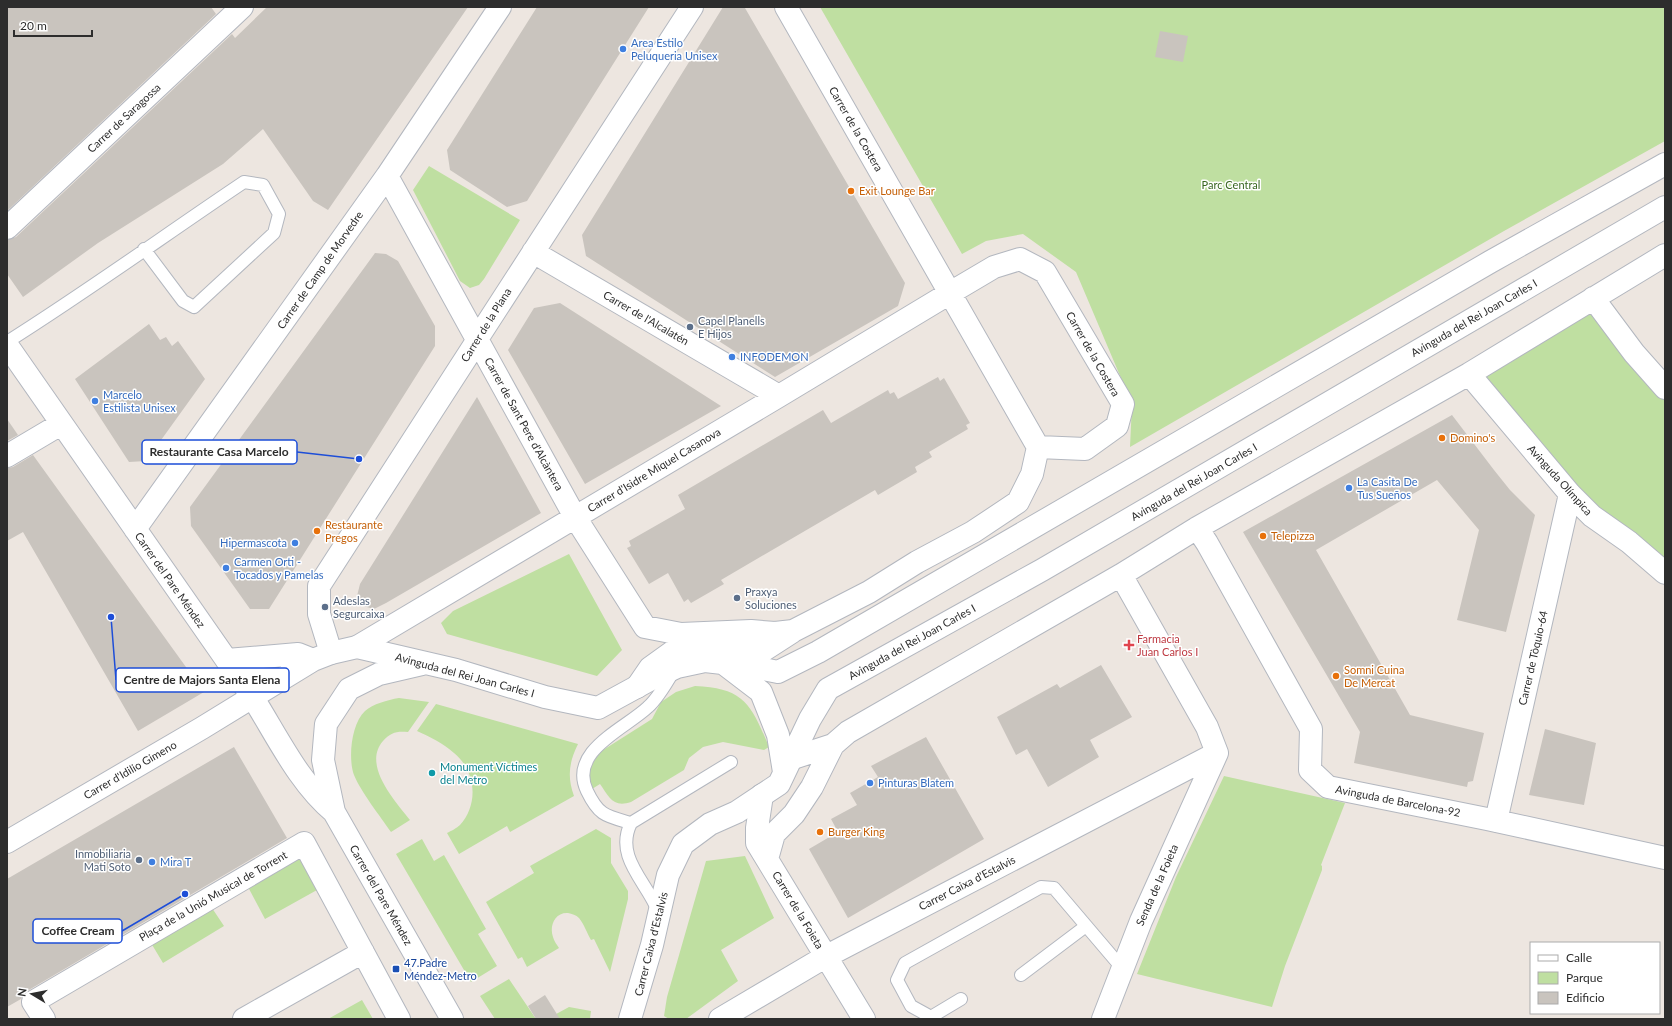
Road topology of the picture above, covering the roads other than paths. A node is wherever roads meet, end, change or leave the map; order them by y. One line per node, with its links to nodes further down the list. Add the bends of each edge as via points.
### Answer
1 (241, 7): 8 (street, Carrer de Saragossa)
2 (500, 7): 6 (street, Carrer de Camp de Morvedre)
3 (692, 7): 10 (street, Carrer de la Plana)
4 (786, 7): 12 (street, Carrer de la Costera)
5 (1665, 164): 35 (street, Avinguda del Rei Joan Carles I, via 1483,266 818,652 778,672)
6 (387, 176): 14 (street, Carrer de Sant Pere d'Alcàntera); 26 (street, Carrer de Camp de Morvedre)
7 (1665, 207): 42 (street, Avinguda del Rei Joan Carles I, via 1042,570 828,689)
8 (7, 228)
9 (144, 249): 9 (lane, via 244,182 263,185 279,214 274,233 194,307 183,301); 15 (lane)
10 (533, 252): 14 (street, Carrer de la Plana); 19 (street, Carrer de l'Alcalatén)
11 (1665, 255): 13 (street)
12 (950, 293): 19 (street, Carrer d'Isidre Miquel Casanova); 21 (street, Carrer de la Costera); 21 (street, Carrer de la Costera, via 994,267 1020,259 1045,272 1123,404 1117,426 1085,449)
13 (1593, 298): 17 (street); 18 (street, via 1634,353)
14 (477, 340): 24 (street, Carrer de Sant Pere d'Alcàntera); 32 (street, Carrer de la Plana, via 319,586)
15 (7, 342)
16 (7, 345): 20 (street, Carrer del Pare Méndez)
17 (1469, 374): 23 (street, Avinguda Olímpica); 25 (street)
18 (1665, 388)
19 (779, 396): 24 (street, Carrer d'Isidre Miquel Casanova)
20 (61, 424): 22 (street); 26 (street, Carrer del Pare Méndez)
21 (1038, 447): 30 (street, Avinguda del Rei Joan Carles I, via 1032,474 1018,502 973,532)
22 (7, 456)
23 (1570, 494): 27 (street, Avinguda Olímpica, via 1592,516); 45 (street, Carrer de Tòquio-64)
24 (575, 517): 29 (street, Carrer de Sant Pere d'Alcàntera); 31 (street, Carrer d'Isidre Miquel Casanova)
25 (1197, 528): 28 (street); 45 (street, Avinguda de Barcelona-92, via 1311,729 1310,770 1328,787)
26 (135, 529): 33 (street, Carrer del Pare Méndez)
27 (1665, 573)
28 (1121, 575): 39 (street, via 848,732); 40 (street, via 1207,727)
29 (645, 627): 30 (street, Avinguda del Rei Joan Carles I, via 681,634)
30 (793, 632): 37 (street, Avinguda del Rei Joan Carles I, via 761,652 675,650 650,668)
31 (357, 647): 32 (street, Avinguda del Rei Joan Carles I); 34 (street, Avinguda del Rei Joan Carles I)
32 (322, 657): 33 (street, via 298,654); 38 (street, Avinguda del Rei Joan Carles I)
33 (227, 660): 38 (street, Carrer del Pare Méndez)
34 (430, 663): 37 (street, Avinguda del Rei Joan Carles I, via 545,697 598,708); 44 (street, Carrer del Pare Méndez, via 379,674 349,689 326,724 323,760)
35 (723, 663): 36 (street, Avinguda del Rei Joan Carles I, via 705,662); 42 (street, via 761,692)
36 (677, 667): 37 (street, Avinguda del Rei Joan Carles I); 46 (lane, via 649,706 598,745 589,755 584,768 584,785 600,812 608,817)
37 (637, 687)
38 (253, 698): 44 (street, Carrer del Pare Méndez, via 306,783); 47 (street, Carrer d'Idilio Gimeno)
39 (833, 745): 42 (street); 49 (street, via 812,787 794,814 774,834)
40 (1217, 753): 53 (street, Carrer Caixa d'Estalvis); 54 (street, Senda de la Foieta)
41 (732, 762): 46 (lane)
42 (787, 766): 43 (street, Carrer Caixa d'Estalvis, via 779,784)
43 (762, 795): 49 (street, Carrer de la Foieta, via 756,828 757,843); 50 (street, Carrer Caixa d'Estalvis, via 737,812 710,824 683,844 668,874)
44 (334, 812): 60 (street, Carrer del Pare Méndez)
45 (1496, 821): 48 (street, Avinguda de Barcelona-92)
46 (631, 823): 50 (lane, via 626,843 629,860)
47 (7, 842)
48 (1665, 858)
49 (767, 859): 53 (street, Carrer de la Foieta)
50 (660, 914): 61 (street, Carrer Caixa d'Estalvis)
51 (1086, 926): 54 (lane); 55 (lane); 56 (lane, via 1054,888 1042,887 905,963 897,980 911,1006 931,1017)
52 (363, 952): 57 (street, Plaça de la Unió Musical de Torrent, via 304,844 33,1002); 58 (street); 59 (street, Plaça de la Unió Musical de Torrent)
53 (825, 957): 62 (street, Carrer Caixa d'Estalvis); 63 (street, Carrer de la Foieta)
54 (1122, 968): 64 (street, Senda de la Foieta)
55 (1021, 975)
56 (961, 999)
57 (44, 1019)
58 (244, 1019)
59 (399, 1019)
60 (452, 1019)
61 (630, 1019)
62 (720, 1019)
63 (864, 1019)
64 (1103, 1019)

